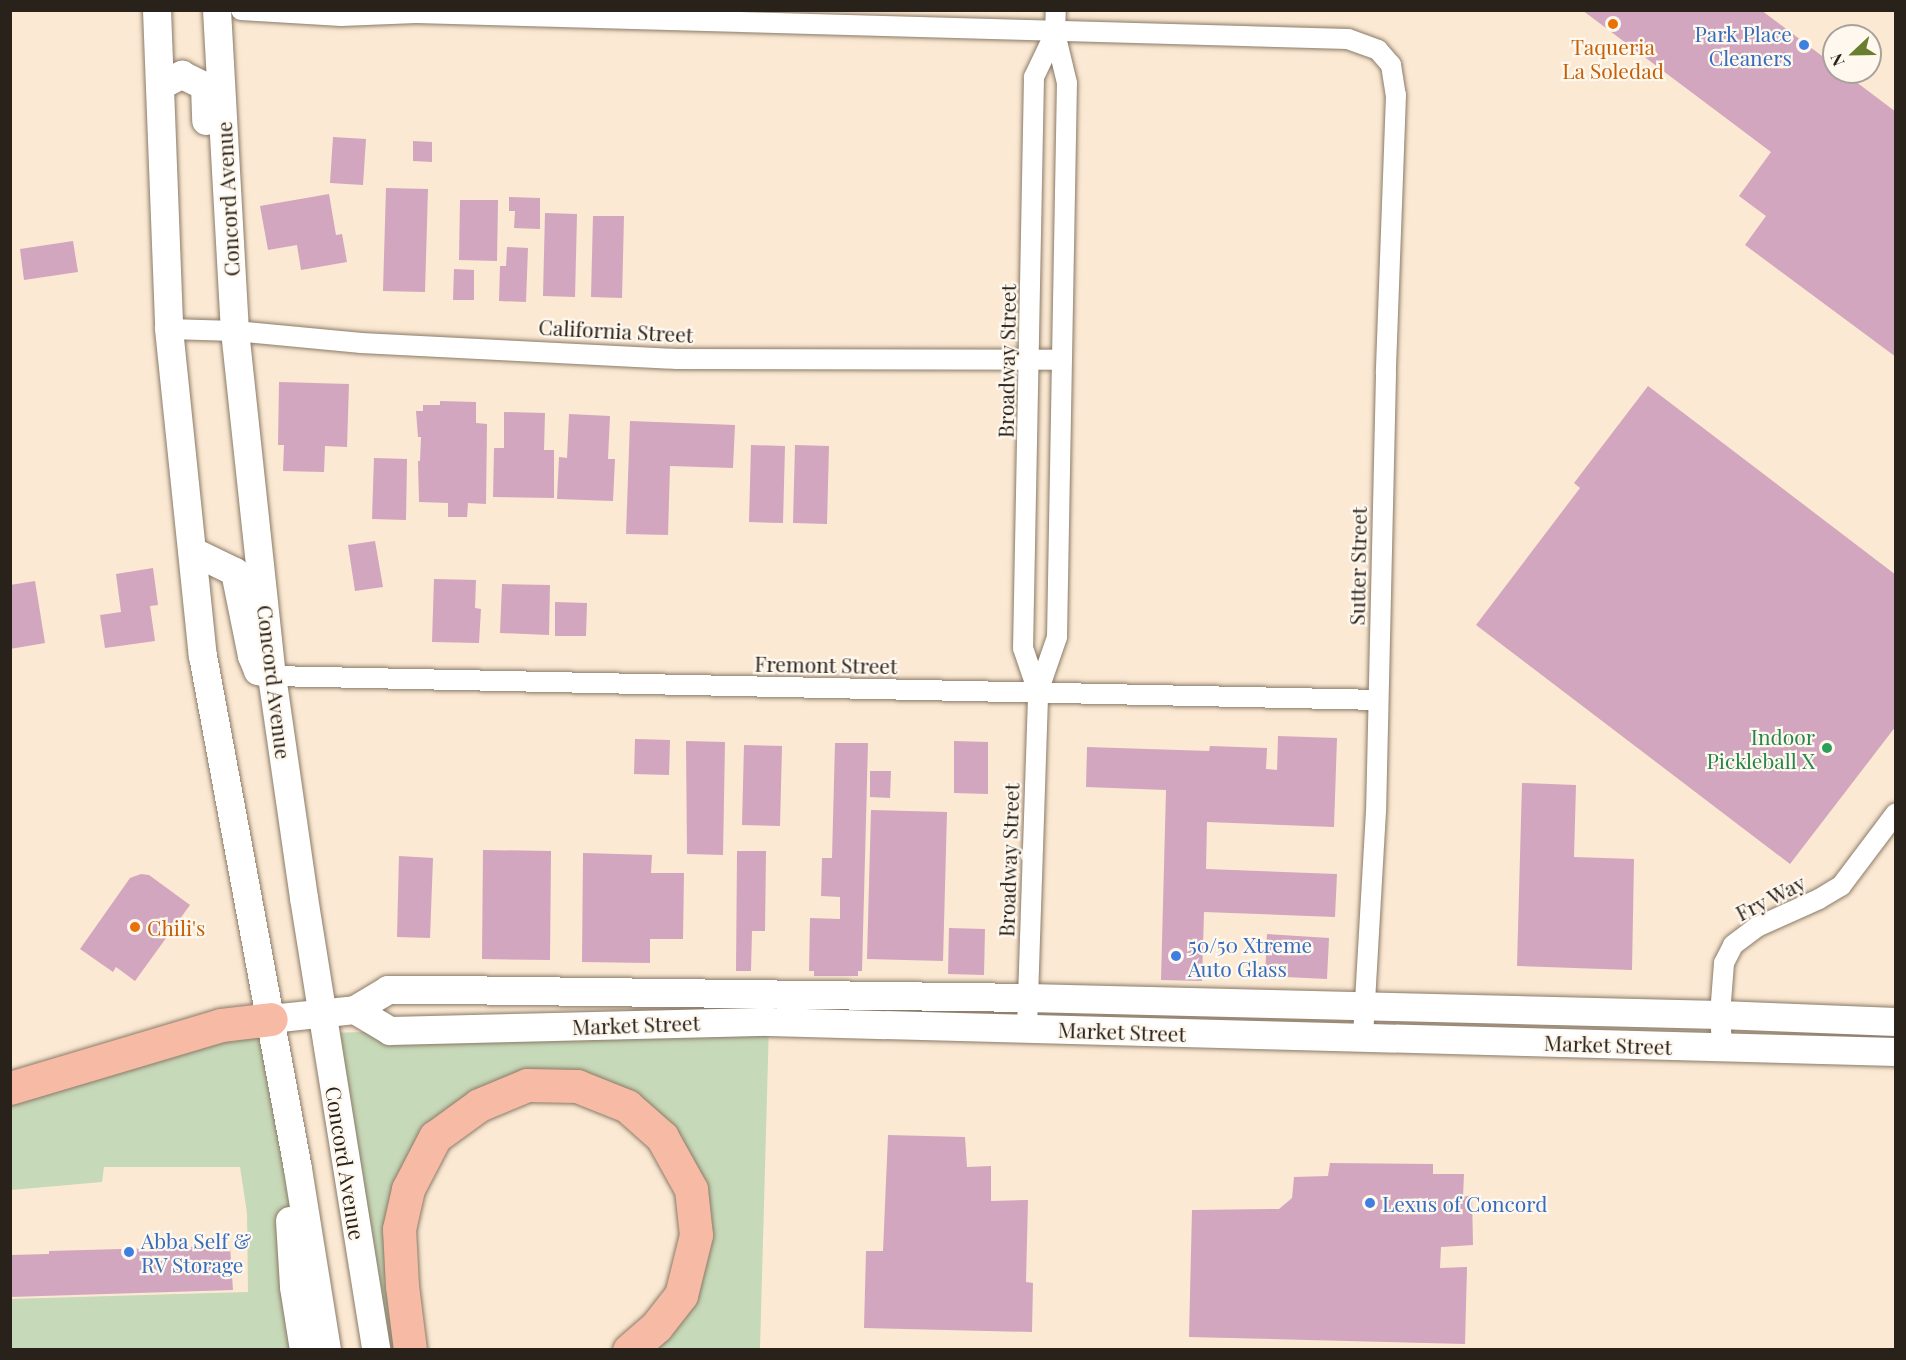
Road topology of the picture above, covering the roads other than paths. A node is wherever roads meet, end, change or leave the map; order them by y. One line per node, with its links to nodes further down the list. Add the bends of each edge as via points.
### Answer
1 (158, 10): 6 (main road)
2 (217, 10): 7 (main road, Concord Avenue)
3 (241, 10): 5 (street, Sutter Street, via 341,16 416,13)
4 (1056, 10): 5 (street, Broadway Street)
5 (1055, 33): 10 (street, Broadway Street, via 1034,77); 11 (street, Broadway Street, via 1067,75); 15 (street, Sutter Street, via 1348,39 1378,50 1391,65 1396,95)
6 (160, 86): 7 (main road, via 182,75 206,86 208,190); 8 (main road)
7 (229, 239): 9 (main road, Concord Avenue)
8 (169, 329): 9 (street, California Street); 12 (main road)
9 (235, 331): 10 (street, California Street, via 361,343 677,358); 13 (main road, Concord Avenue)
10 (1031, 360): 11 (street, California Street); 14 (street, Broadway Street, via 1023,648)
11 (1060, 360): 14 (street, Broadway Street, via 1057,637)
12 (194, 552): 13 (main road, via 235,572 252,656 258,671); 22 (main road, via 203,656)
13 (272, 676): 14 (street, Fremont Street); 20 (main road, Concord Avenue)
14 (1038, 692): 15 (street, Fremont Street); 17 (street, Broadway Street)
15 (1378, 700): 18 (street, Sutter Street)
16 (1896, 813): 21 (street, Fry Way, via 1841,886 1756,927 1733,945 1724,963)
17 (1028, 998): 18 (main road, Market Street); 19 (main road, Market Street, via 388,990); 24 (street, Broadway Street)
18 (1365, 1008): 21 (main road, Market Street); 25 (street, Sutter Street)
19 (355, 1010): 20 (main road, Market Street); 24 (main road, Market Street, via 390,1031 682,1022)
20 (322, 1013): 22 (main road, Market Street); 32 (main road, Concord Avenue)
21 (1719, 1015): 23 (main road, Market Street); 26 (street, Fry Way)
22 (271, 1019): 28 (highway, via 221,1025); 29 (main road)
23 (1896, 1022)
24 (1028, 1029): 25 (main road, Market Street)
25 (1363, 1038): 26 (main road, Market Street)
26 (1722, 1047): 27 (main road, Market Street)
27 (1896, 1052)
28 (10, 1088)
29 (298, 1168): 30 (main road, via 290,1212 294,1287); 31 (main road)
30 (304, 1350)
31 (327, 1350)
32 (375, 1350)
33 (411, 1350): 34 (highway, via 399,1228 408,1189 435,1137 479,1105 527,1085 577,1086 627,1106 662,1137 691,1189 696,1235 681,1295 657,1326)
34 (629, 1350)

